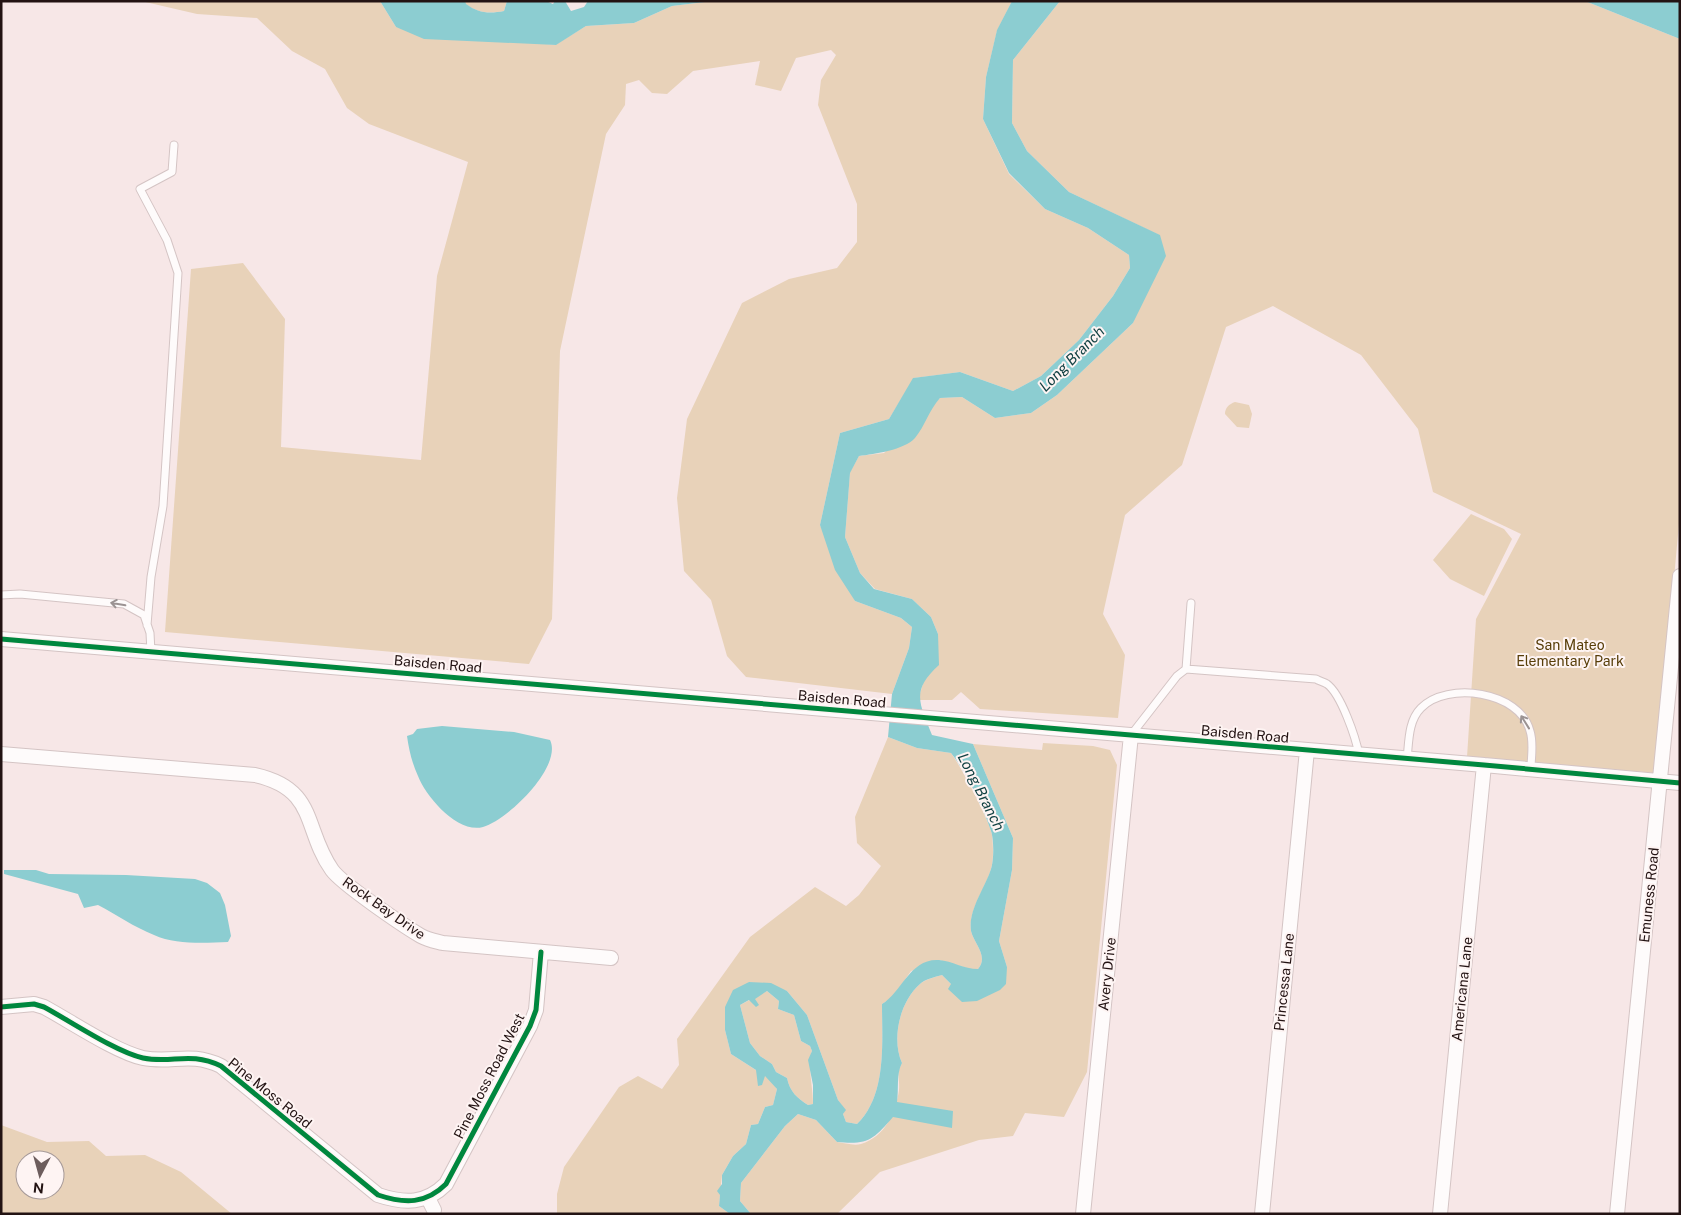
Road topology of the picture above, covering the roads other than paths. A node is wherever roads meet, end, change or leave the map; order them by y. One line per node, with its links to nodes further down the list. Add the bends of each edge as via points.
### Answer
1 (174, 145): 5 (lane, via 172,172 140,189 167,240 178,272 163,506)
2 (1680, 576): 16 (street, Emuness Road)
3 (1, 595): 5 (lane, one-way to 3, via 144,615 124,604)
4 (1191, 603): 8 (lane)
5 (147, 624): 7 (lane)
6 (1, 639): 7 (street, Baisden Road)
7 (151, 652): 9 (street, Baisden Road)
8 (1186, 669): 9 (lane); 12 (lane, via 1316,680 1327,684 1356,737)
9 (1131, 735): 10 (street, Baisden Road); 22 (street, Avery Drive)
10 (1307, 750): 12 (street, Baisden Road); 23 (street, Princessa Lane)
11 (1, 754): 18 (street, Rock Bay Drive, via 255,775 270,779 296,795 307,811 332,871 421,936 443,943)
12 (1359, 755): 13 (street, Baisden Road)
13 (1407, 759): 14 (street, Baisden Road); 15 (lane, one-way to 13, via 1530,730 1517,708 1497,697 1449,693 1420,709 1412,724)
14 (1484, 765): 15 (street, Baisden Road); 24 (street, Americana Lane)
15 (1531, 769): 16 (street, Baisden Road)
16 (1660, 781): 17 (street, Baisden Road); 25 (street, Emuness Road)
17 (1680, 783)
18 (541, 952): 19 (street, Rock Bay Drive); 21 (street, Pine Moss Road West, via 536,1010 530,1026 446,1184)
19 (611, 958)
20 (1, 1007): 21 (street, Pine Moss Road, via 34,1004 44,1007 139,1057 195,1057 221,1066 378,1196)
21 (431, 1204)
22 (1084, 1214)
23 (1262, 1214)
24 (1440, 1214)
25 (1618, 1214)

